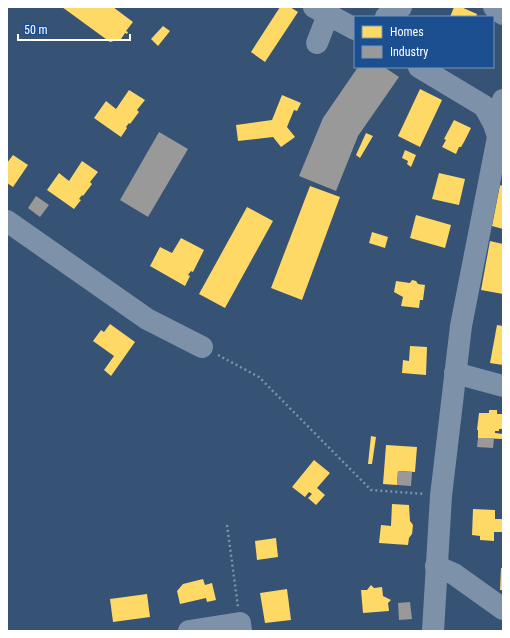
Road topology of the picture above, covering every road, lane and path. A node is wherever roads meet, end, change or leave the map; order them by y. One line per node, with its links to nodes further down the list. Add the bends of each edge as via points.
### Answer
1 (401, 7): 5 (street)
2 (494, 7): 4 (street)
3 (321, 11): 6 (street); 7 (street)
4 (503, 14)
5 (388, 16)
6 (354, 28)
7 (317, 43)
8 (422, 68): 10 (street, via 484,106)
9 (503, 100): 10 (street)
10 (494, 124): 13 (street, via 498,137 461,326)
11 (7, 221): 12 (street, via 147,320)
12 (202, 347): 15 (path, via 259,377 370,490)
13 (455, 373): 14 (street); 15 (street)
14 (503, 386)
15 (441, 496): 17 (street)
16 (227, 525): 19 (path)
17 (436, 566): 18 (street, via 454,574); 21 (street)
18 (503, 609)
19 (241, 627): 20 (street)
20 (189, 631)
21 (432, 631)

